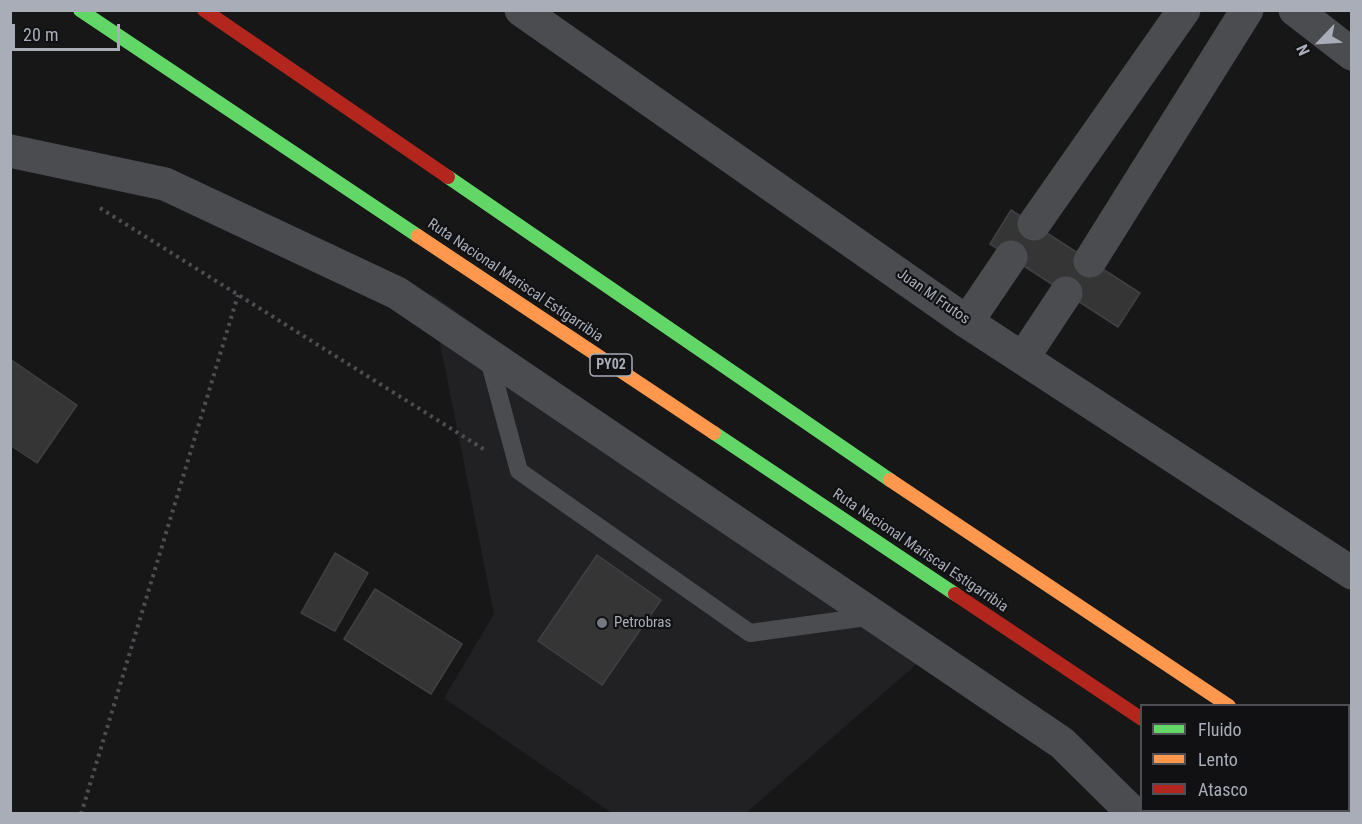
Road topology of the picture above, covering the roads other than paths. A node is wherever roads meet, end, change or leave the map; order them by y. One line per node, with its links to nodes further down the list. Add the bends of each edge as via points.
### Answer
1 (80, 10): 19 (highway, Ruta Nacional Mariscal Estigarribia / PY02)
2 (204, 10): 18 (highway, via 930,507)
3 (521, 10): 13 (street, Juan M Frutos)
4 (1184, 10): 9 (street)
5 (1247, 10): 11 (street)
6 (1295, 10): 7 (street)
7 (1352, 54)
8 (10, 151): 14 (street, via 165,184 397,293)
9 (1034, 224)
10 (1011, 257): 13 (street)
11 (1090, 261)
12 (1066, 293): 15 (street)
13 (967, 322): 15 (street, Juan M Frutos)
14 (486, 351): 17 (street); 17 (lane, via 519,471 750,633)
15 (1023, 358): 16 (street, Juan M Frutos)
16 (1352, 573)
17 (874, 616): 20 (street, via 1062,743)
18 (1227, 704)
19 (1140, 718)
20 (1134, 813)

